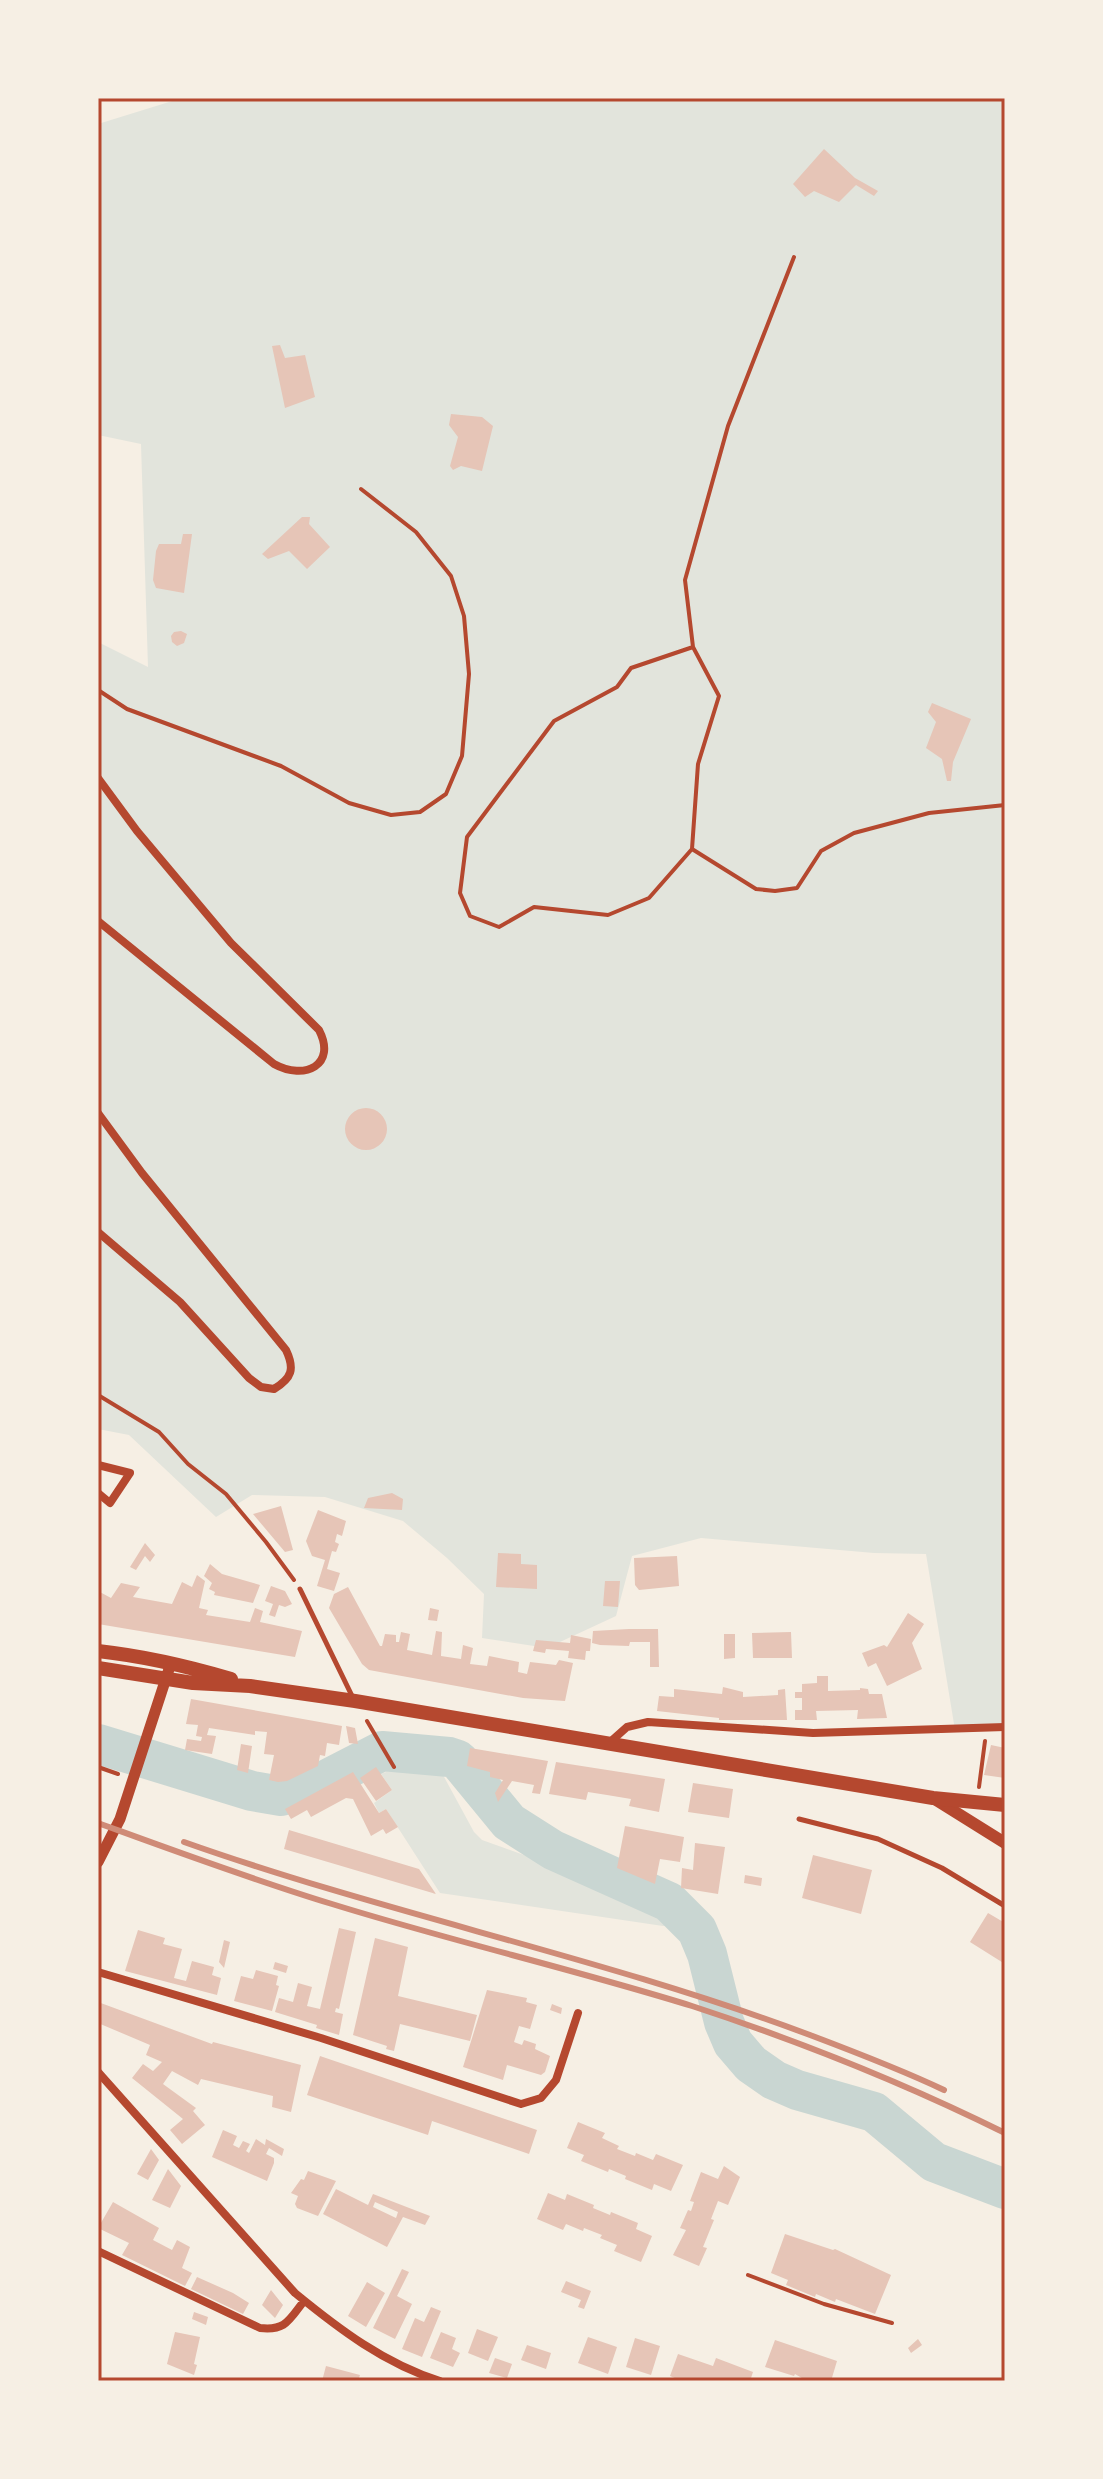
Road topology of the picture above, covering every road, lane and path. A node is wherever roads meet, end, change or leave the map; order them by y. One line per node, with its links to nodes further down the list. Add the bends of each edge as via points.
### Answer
1 (794, 257): 3 (path, via 728,426 685,580)
2 (361, 489): 4 (path, via 416,532 451,576 464,616 469,674 462,756 446,794 420,812 391,815 349,803 281,766 127,709)
3 (693, 647): 7 (path, via 719,696 698,764); 7 (path, via 631,668 617,687 554,721 467,837 460,893 470,916 499,927 534,907 608,915 649,898)
4 (98, 690)
5 (98, 778): 8 (street, via 231,943 319,1030 325,1041 323,1057 303,1072 274,1064)
6 (1005, 805): 7 (path, via 929,813 854,833 821,851 797,888 756,889)
7 (692, 849)
8 (98, 921)
9 (98, 1113): 10 (street, via 286,1350 292,1363 285,1382 274,1389 249,1378 180,1302)
10 (98, 1232)
11 (98, 1395): 14 (path, via 159,1432 226,1494)
12 (98, 1465): 13 (street, via 130,1473 110,1503)
13 (98, 1493)
14 (300, 1589): 20 (lane)
15 (98, 1651): 16 (main road)
16 (171, 1663): 18 (street); 19 (main road)
17 (98, 1668): 18 (main road)
18 (166, 1679): 19 (main road); 27 (street)
19 (250, 1686): 20 (main road)
20 (355, 1701): 24 (main road)
21 (1005, 1727): 22 (street)
22 (986, 1729): 24 (street, via 813,1733 648,1722 627,1727); 29 (path)
23 (373, 1732): 26 (path)
24 (609, 1743): 28 (main road)
25 (98, 1767): 27 (path)
26 (394, 1767)
27 (133, 1780): 33 (street)
28 (933, 1798): 29 (main road); 32 (main road)
29 (977, 1802): 30 (main road)
30 (1005, 1805)
31 (799, 1819): 34 (lane, via 878,1839 942,1868)
32 (1005, 1843)
33 (98, 1862)
34 (1005, 1906)
35 (98, 1972): 36 (street, via 521,2104 541,2098 556,2080)
36 (578, 2013)
37 (98, 2072): 40 (street)
38 (98, 2251): 40 (street, via 260,2328 276,2330)
39 (748, 2275): 41 (path)
40 (304, 2301): 42 (street, via 380,2356)
41 (892, 2323)
42 (440, 2381)

